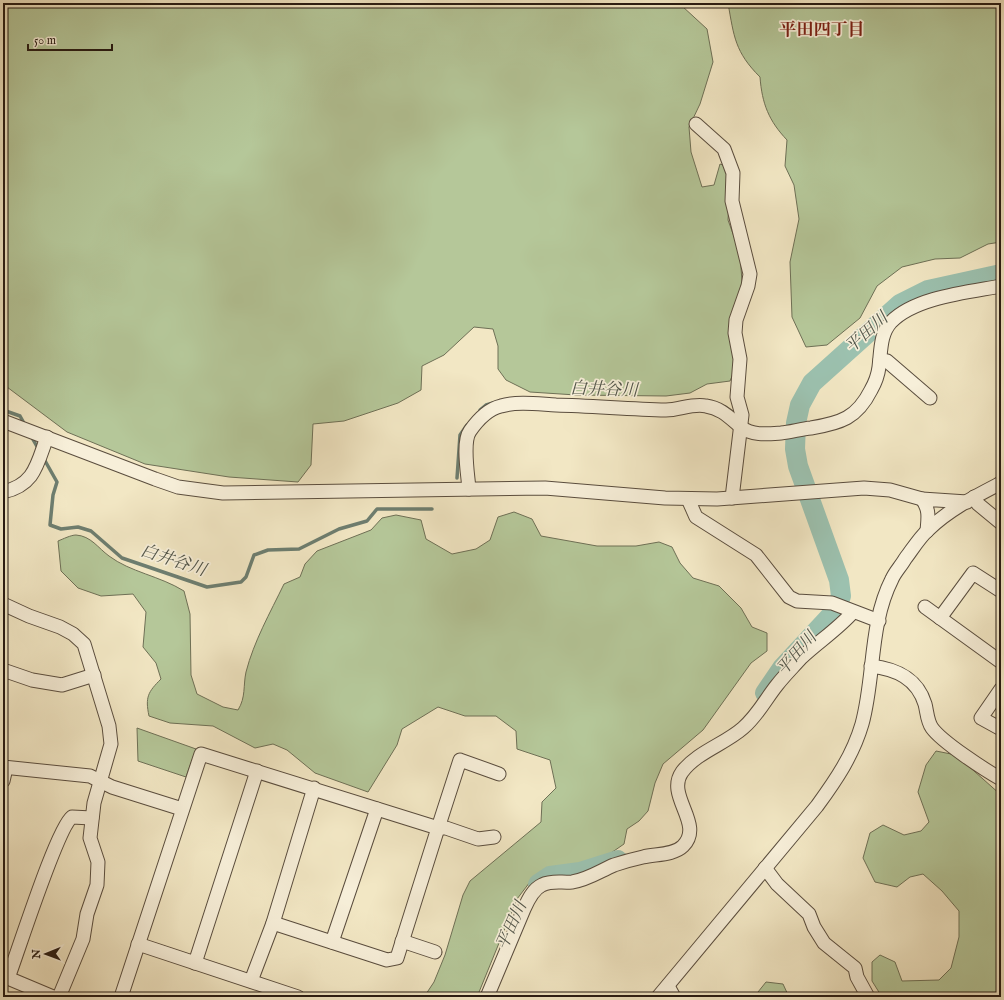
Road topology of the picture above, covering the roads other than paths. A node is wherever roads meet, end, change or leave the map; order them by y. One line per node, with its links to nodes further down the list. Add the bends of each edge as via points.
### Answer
1 (696, 124): 6 (street, via 724,149 733,174 732,201 750,274 736,320 735,333 740,359 737,397 742,410)
2 (1000, 288): 3 (street, via 955,293 908,310 892,321 885,330)
3 (880, 360): 4 (street, via 887,361); 6 (street, via 876,381 857,411 847,419 835,424 785,432 758,434)
4 (930, 398)
5 (3, 421): 7 (street)
6 (742, 428): 9 (street, via 723,412 700,405 666,410 542,404 500,406 487,412 469,432 466,441); 11 (street)
7 (47, 437): 9 (street, via 178,487 203,491); 10 (street, via 34,471 24,484)
8 (1001, 483): 14 (street)
9 (469, 489): 12 (street, via 545,488)
10 (3, 492)
11 (732, 498): 12 (street); 13 (street, via 864,488 890,490)
12 (688, 499): 19 (street, via 696,517 756,555 790,597 797,601)
13 (922, 499): 14 (street); 16 (street, via 929,515)
14 (971, 499): 15 (street); 16 (street)
15 (1001, 523)
16 (927, 531): 22 (street, via 892,578 884,597)
17 (999, 586): 21 (street, via 973,573)
18 (3, 604): 26 (street, via 73,634 84,644)
19 (843, 607): 22 (street); 55 (street, via 845,621 802,658 777,686 758,714 743,729 692,761 681,772 678,782 679,794 690,831 683,846 674,852 614,865 572,882 541,885 531,895 524,909)
20 (925, 607): 21 (street)
21 (940, 618): 23 (street)
22 (879, 621): 24 (street)
23 (1001, 662)
24 (871, 666): 32 (street, via 903,674 923,696 932,728 981,768); 41 (street, via 862,723 852,752 817,806)
25 (3, 670): 26 (street, via 32,680 62,685)
26 (94, 675): 33 (street, via 109,726 111,744)
27 (1001, 689): 28 (street, via 980,718)
28 (1001, 728)
29 (5, 768): 33 (street, via 90,776); 34 (street)
30 (257, 771): 35 (street); 36 (street, via 201,754); 47 (street)
31 (499, 774): 39 (street, via 460,760)
32 (1001, 779)
33 (100, 780): 36 (street, via 112,787); 38 (street)
34 (3, 781)
35 (314, 788): 37 (street); 42 (street)
36 (182, 809): 45 (street)
37 (377, 809): 39 (street); 44 (street)
38 (92, 818): 48 (street, via 72,817 67,821); 52 (street, via 90,838 98,862 97,885 87,914 83,939)
39 (438, 828): 40 (street, via 446,828 478,839); 43 (street)
40 (494, 837)
41 (765, 868): 50 (street); 58 (street, via 777,884 809,914 824,943 855,968)
42 (272, 923): 44 (street); 49 (street)
43 (402, 941): 44 (street, via 397,958 388,960); 46 (street)
44 (332, 942)
45 (138, 944): 47 (street); 53 (street)
46 (435, 952)
47 (195, 963): 49 (street)
48 (6, 977): 51 (street)
49 (251, 981): 54 (street)
50 (668, 986): 56 (street); 57 (street)
51 (53, 997)
52 (59, 997)
53 (121, 997)
54 (298, 997)
55 (487, 997)
56 (658, 997)
57 (674, 997)
58 (868, 997)

